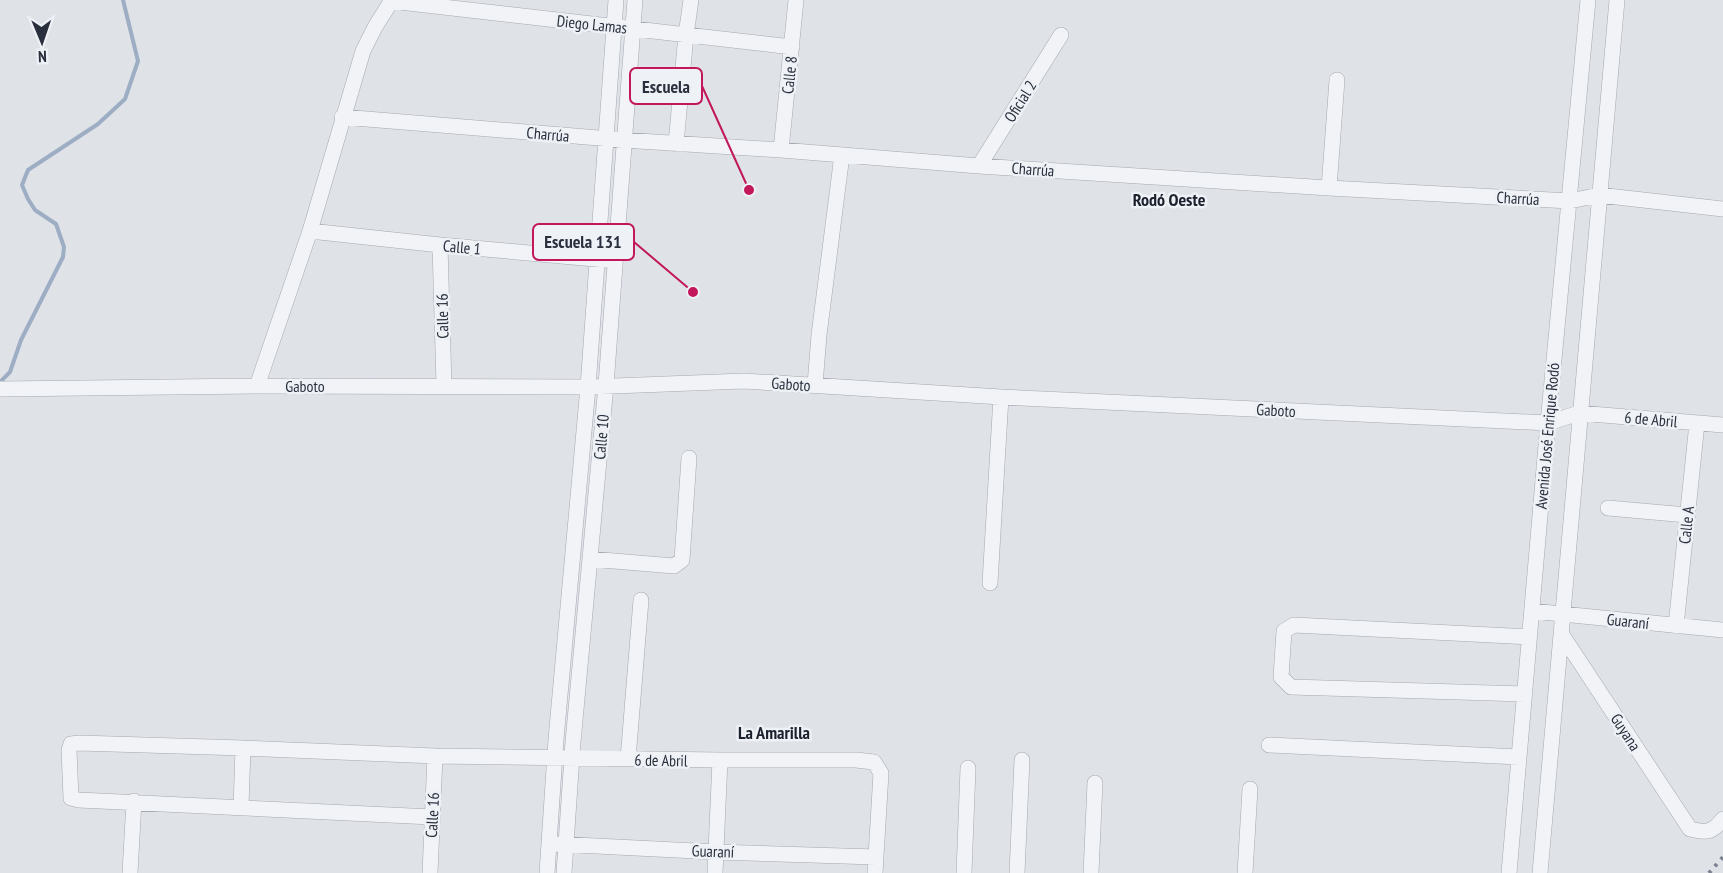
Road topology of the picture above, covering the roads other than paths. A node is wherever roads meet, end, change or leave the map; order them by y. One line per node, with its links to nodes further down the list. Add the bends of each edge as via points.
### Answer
1 (616, 0): 8 (street, Calle 10)
2 (635, 0): 9 (street, Calle 10)
3 (691, 0): 10 (street)
4 (796, 0): 12 (street, Calle 8)
5 (1588, 0): 23 (street, Avenida José Enrique Rodó)
6 (1617, 0): 22 (street, Avenida José Enrique Rodó)
7 (392, 1): 8 (street, Diego Lamas); 14 (street, via 363,51)
8 (613, 27): 9 (street, Diego Lamas); 15 (street, Calle 10)
9 (632, 29): 10 (street, Diego Lamas); 16 (street, Calle 10)
10 (686, 35): 12 (street, Diego Lamas); 17 (street)
11 (1060, 36): 20 (street, Oficial 2)
12 (792, 47): 18 (street, Calle 8)
13 (1337, 80): 21 (street)
14 (342, 117): 15 (street, Charrúa); 25 (street)
15 (605, 138): 16 (street, Charrúa); 27 (street, Calle 10)
16 (623, 140): 17 (street, Charrúa); 28 (street, Calle 10)
17 (676, 144): 18 (street, Charrúa)
18 (782, 150): 19 (street, Charrúa)
19 (842, 155): 20 (street, Charrúa); 30 (street)
20 (979, 166): 21 (street, Charrúa)
21 (1329, 188): 23 (street, Charrúa)
22 (1599, 195): 23 (street, Charrúa); 24 (street, Charrúa); 36 (street, Avenida José Enrique Rodó)
23 (1570, 201): 37 (street, Avenida José Enrique Rodó)
24 (1723, 209)
25 (310, 231): 26 (street, Calle 1); 31 (street)
26 (440, 245): 27 (street, Calle 1); 32 (street, Calle 16)
27 (597, 259): 28 (street, Calle 1); 33 (street, Calle 10)
28 (615, 261): 29 (street, Calle 10)
29 (606, 385): 30 (street, Gaboto, via 744,381); 33 (street, Gaboto); 43 (street, Calle 10)
30 (815, 385): 35 (street, Gaboto)
31 (257, 386): 32 (street, Gaboto); 34 (street, Gaboto)
32 (444, 386): 33 (street, Gaboto)
33 (588, 387): 57 (street, Calle 10)
34 (0, 389)
35 (1001, 397): 37 (street, Gaboto); 44 (street)
36 (1579, 413): 37 (street, Gaboto); 38 (street, 6 de Abril); 47 (street, Avenida José Enrique Rodó)
37 (1548, 423): 46 (street, Avenida José Enrique Rodó)
38 (1696, 423): 39 (street, 6 de Abril); 42 (street, Calle A)
39 (1723, 425)
40 (689, 458): 43 (street, via 682,560 674,566)
41 (1608, 507): 42 (street)
42 (1687, 515): 48 (street, Calle A)
43 (590, 559): 58 (street, Calle 10)
44 (990, 583)
45 (641, 600): 59 (street)
46 (1532, 610): 47 (street, Guaraní); 51 (street, Avenida José Enrique Rodó)
47 (1564, 615): 48 (street, Guaraní); 50 (street, Avenida José Enrique Rodó)
48 (1676, 626): 49 (street, Guaraní)
49 (1723, 630)
50 (1562, 635): 68 (street, Guyana, via 1690,829 1709,831); 84 (street, Avenida José Enrique Rodó)
51 (1529, 637): 52 (street, Avenida José Enrique Rodó); 52 (street, via 1294,625 1284,631 1283,642 1281,677 1291,687)
52 (1525, 694): 56 (street, Avenida José Enrique Rodó)
53 (1269, 745): 56 (street)
54 (243, 748): 55 (street, 6 de Abril); 65 (street, 6 de Abril, via 71,744 71,798); 66 (street)
55 (435, 756): 57 (street, 6 de Abril); 67 (street, Calle 16)
56 (1520, 757): 83 (street, Avenida José Enrique Rodó)
57 (555, 758): 58 (street, 6 de Abril); 69 (street, Calle 10)
58 (572, 758): 59 (street, 6 de Abril); 70 (street, Calle 10)
59 (628, 759): 60 (street, 6 de Abril)
60 (720, 760): 71 (street); 72 (street, 6 de Abril, via 874,762 881,773)
61 (1022, 760): 80 (street)
62 (968, 768): 79 (street)
63 (1095, 783): 81 (street)
64 (1250, 789): 82 (street)
65 (134, 801): 66 (street); 73 (street)
66 (241, 807): 67 (street)
67 (432, 817): 74 (street, Calle 16)
68 (1723, 819)
69 (549, 843): 70 (street, Guaraní); 75 (street, Calle 10)
70 (566, 844): 71 (street, Guaraní); 76 (street, Calle 10)
71 (716, 852): 72 (street, Guaraní); 77 (street)
72 (876, 857): 78 (street)
73 (130, 873)
74 (430, 873)
75 (547, 873)
76 (564, 873)
77 (715, 873)
78 (875, 873)
79 (964, 873)
80 (1017, 873)
81 (1091, 873)
82 (1245, 873)
83 (1509, 873)
84 (1540, 873)

